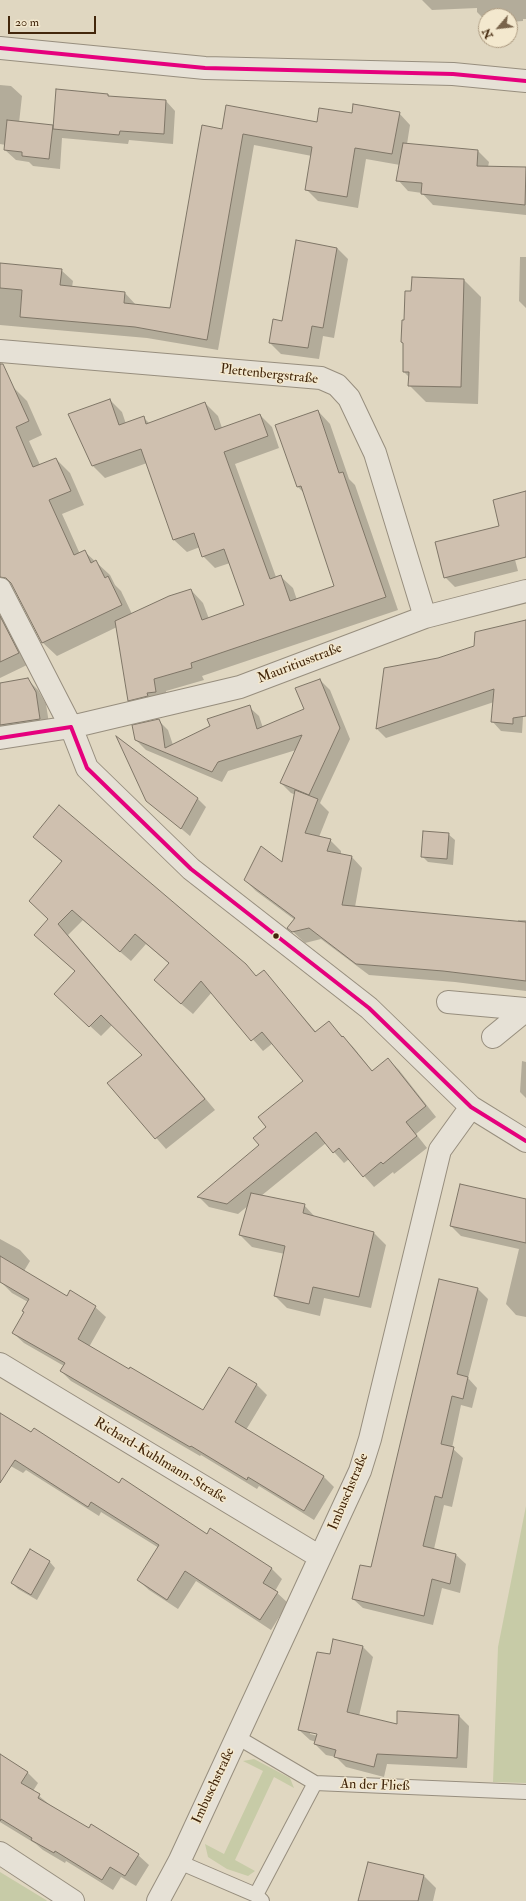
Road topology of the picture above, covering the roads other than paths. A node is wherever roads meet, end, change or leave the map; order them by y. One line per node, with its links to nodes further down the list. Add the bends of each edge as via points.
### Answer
1 (0, 48): 2 (street, via 205,68 453,74)
2 (526, 81)
3 (0, 351): 6 (street, Plettenbergstraße, via 321,378 337,385 349,398 375,454)
4 (0, 589): 7 (street)
5 (526, 591): 6 (street, Mauritiusstraße)
6 (425, 617): 7 (street, Mauritiusstraße, via 240,687)
7 (71, 727): 8 (street, Mauritiusstraße); 12 (street, via 87,768 191,870 369,1008)
8 (0, 738)
9 (448, 1002): 10 (street)
10 (526, 1009): 11 (street)
11 (493, 1037)
12 (471, 1107): 13 (street); 15 (street, Imbuschstraße, via 440,1150 370,1439 360,1472)
13 (526, 1141)
14 (0, 1364): 15 (street, Richard-Kuhlmann-Straße)
15 (320, 1557): 16 (street, Imbuschstraße)
16 (237, 1736): 17 (lane, An der Fließ); 20 (street, Imbuschstraße)
17 (315, 1783): 18 (lane, An der Fließ); 21 (lane)
18 (526, 1792)
19 (0, 1853): 22 (street)
20 (179, 1862): 21 (lane); 23 (street, Imbuschstraße)
21 (259, 1898)
22 (73, 1901)
23 (158, 1901)

